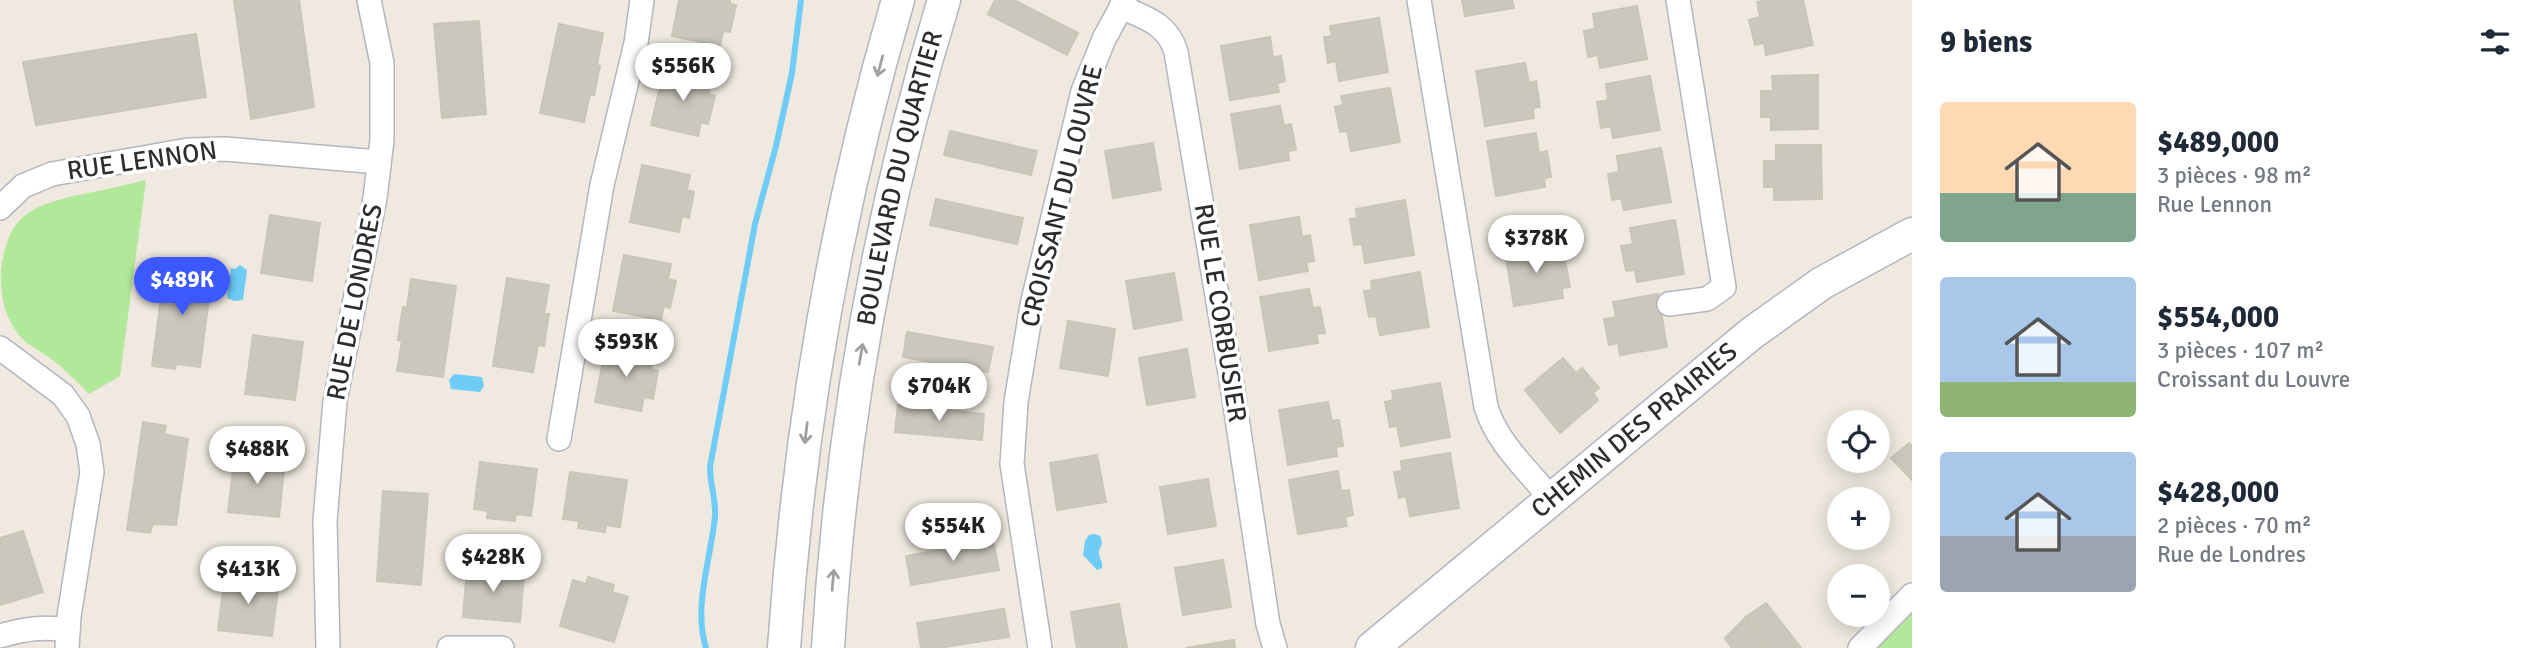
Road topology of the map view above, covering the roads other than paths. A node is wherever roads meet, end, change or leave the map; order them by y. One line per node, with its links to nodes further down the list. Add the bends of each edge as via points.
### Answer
1 (369, 0): 8 (street, RUE DE LONDRES, via 382,63)
2 (642, 0): 13 (street, via 602,185)
3 (898, 0): 21 (main road, BOULEVARD DU QUARTIER, one-way to 21, via 825,304 801,470)
4 (944, 0): 22 (main road, BOULEVARD DU QUARTIER, one-way to 4, via 843,481 865,333 901,158)
5 (1419, 0): 14 (street, via 1486,407 1501,439)
6 (1678, 0): 11 (street, via 1724,286 1707,299)
7 (1123, 4): 23 (street, CROISSANT DU LOUVRE, via 1090,71 1075,122 1032,305 1013,428 1015,486); 24 (street, RUE LE CORBUSIER, via 1163,27 1176,52)
8 (379, 162): 9 (street, RUE LENNON, via 188,150 52,174 23,186); 18 (street, RUE DE LONDRES, via 331,433 325,541)
9 (0, 208)
10 (1912, 234): 14 (main road, CHEMIN DES PRAIRIES, via 1789,305)
11 (1670, 304)
12 (0, 348): 17 (street, via 62,395 78,416 88,444 92,472)
13 (559, 439)
14 (1551, 499): 25 (main road, CHEMIN DES PRAIRIES)
15 (1912, 595): 26 (street)
16 (0, 636): 17 (street, via 47,627)
17 (67, 639)
18 (328, 648)
19 (449, 648): 20 (street)
20 (502, 648)
21 (784, 648)
22 (828, 648)
23 (1040, 648)
24 (1275, 648)
25 (1372, 648)
26 (1860, 648)

